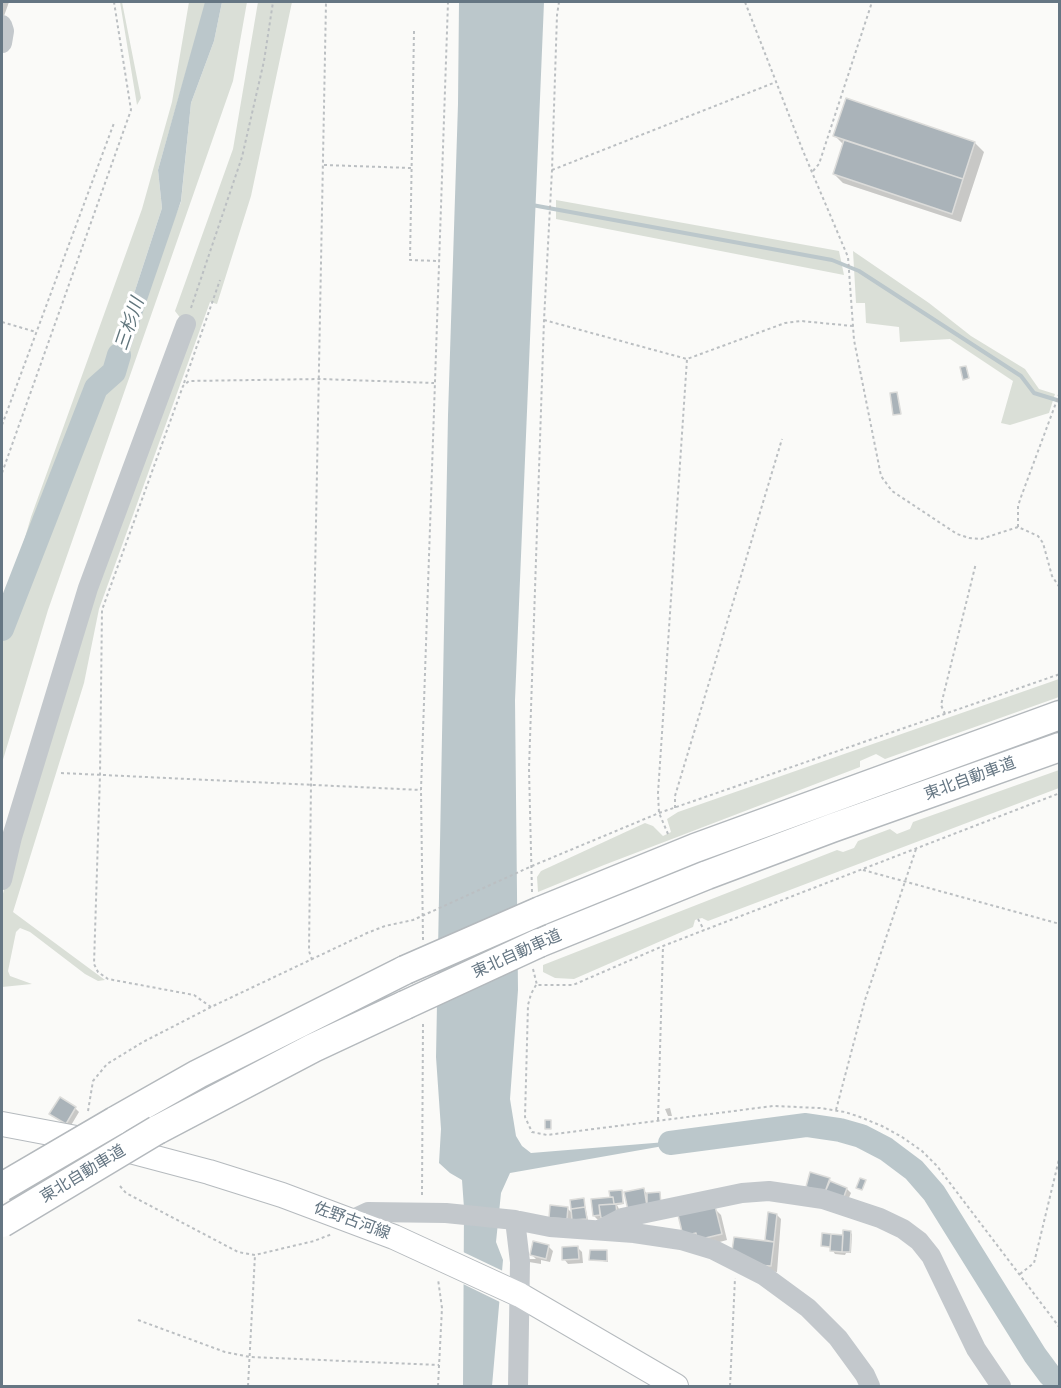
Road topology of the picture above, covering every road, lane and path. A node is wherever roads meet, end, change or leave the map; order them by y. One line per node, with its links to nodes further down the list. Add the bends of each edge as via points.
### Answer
1 (114, 2): 31 (path, via 131,110)
2 (273, 2): 21 (path, via 242,157)
3 (326, 2): 13 (path)
4 (448, 2): 17 (path)
5 (559, 2): 15 (path)
6 (745, 2): 11 (path)
7 (872, 2): 16 (path, via 819,164)
8 (2, 25): 10 (street)
9 (414, 31): 14 (path)
10 (2, 44)
11 (776, 82): 15 (path); 16 (path)
12 (114, 123): 23 (path)
13 (324, 165): 14 (path); 25 (path)
14 (411, 168): 17 (path, via 410,260)
15 (552, 171): 19 (path)
16 (813, 172): 22 (path, via 848,257)
17 (439, 261): 26 (path)
18 (220, 280): 27 (path)
19 (544, 320): 24 (path); 48 (path, via 529,770)
20 (2, 322): 23 (path)
21 (186, 324): 50 (street, via 88,588)
22 (853, 326): 24 (path, via 785,323); 32 (path, via 881,476 892,491 969,538 981,539)
23 (37, 332): 29 (path)
24 (687, 359): 45 (path)
25 (320, 379): 26 (path); 27 (path, via 189,381); 41 (path)
26 (435, 383): 42 (path)
27 (183, 386): 40 (path, via 102,610)
28 (1059, 392): 32 (path, via 1020,497)
29 (2, 425)
30 (782, 440): 44 (path, via 675,796)
31 (2, 473)
32 (1018, 527): 34 (path, via 1038,536 1043,543)
33 (976, 563): 36 (path, via 941,705)
34 (1059, 588)
35 (1059, 674): 36 (path)
36 (945, 714): 44 (path)
37 (1059, 715): 52 (highway, 東北自動車道)
38 (1059, 747): 58 (highway, 東北自動車道, via 718,871)
39 (61, 773): 40 (path)
40 (100, 775): 41 (path); 62 (path, via 94,964 108,979 194,995)
41 (311, 784): 42 (path); 59 (path)
42 (421, 790): 53 (path)
43 (1059, 793): 47 (path)
44 (675, 808): 45 (path)
45 (659, 813): 46 (path); 48 (path)
46 (668, 834)
47 (916, 848): 49 (path); 51 (path)
48 (532, 866): 52 (path); 53 (path)
49 (861, 870): 51 (path); 56 (path)
50 (2, 880)
51 (906, 881): 55 (path); 64 (path, via 865,1000)
52 (536, 904): 60 (highway, 東北自動車道, bridge)
53 (423, 914): 59 (path, via 385,926); 60 (path)
54 (698, 919): 56 (path)
55 (1059, 924)
56 (704, 930): 57 (path)
57 (663, 946): 61 (path, via 573,985); 65 (path)
58 (536, 953): 61 (path, via 533,974); 63 (highway, 東北自動車道, bridge)
59 (312, 960): 62 (path)
60 (414, 960): 70 (highway, 東北自動車道, bridge, via 198,1074)
61 (537, 985): 65 (path, via 528,1005 525,1117 532,1132 547,1135)
62 (211, 1007): 67 (path, via 107,1064 93,1081 87,1107)
63 (414, 1013): 71 (path); 74 (highway, 東北自動車道, bridge, via 313,1048 157,1130)
64 (836, 1110): 65 (path, via 773,1106); 79 (path, via 882,1126 922,1151)
65 (658, 1121)
66 (2, 1124): 67 (main road, 佐野古河線)
67 (92, 1141): 72 (main road, 佐野古河線, via 209,1172)
68 (1059, 1155): 79 (path, via 1034,1263)
69 (120, 1186): 76 (path, via 126,1193 238,1252)
70 (2, 1187)
71 (422, 1213): 72 (street, via 368,1212); 73 (street)
72 (351, 1220): 76 (path, via 336,1232 314,1241); 77 (main road, 佐野古河線)
73 (515, 1220): 75 (street, via 550,1227); 80 (street, via 520,1262)
74 (2, 1223)
75 (600, 1229): 78 (street, via 681,1240); 91 (street, via 622,1218 769,1191 823,1199 880,1218 903,1229 931,1256 967,1331)
76 (255, 1255): 83 (path)
77 (443, 1258): 80 (main road, 佐野古河線); 84 (path)
78 (735, 1259): 89 (path); 90 (street, via 808,1308 838,1338)
79 (1020, 1275): 82 (path)
80 (514, 1293): 87 (street); 88 (main road, 佐野古河線)
81 (138, 1320): 83 (path, via 225,1352)
82 (1059, 1328)
83 (250, 1357): 84 (path); 85 (path)
84 (439, 1365): 86 (path)
85 (248, 1386)
86 (438, 1386)
87 (518, 1386)
88 (676, 1386)
89 (730, 1386)
90 (870, 1386)
91 (1001, 1386)

